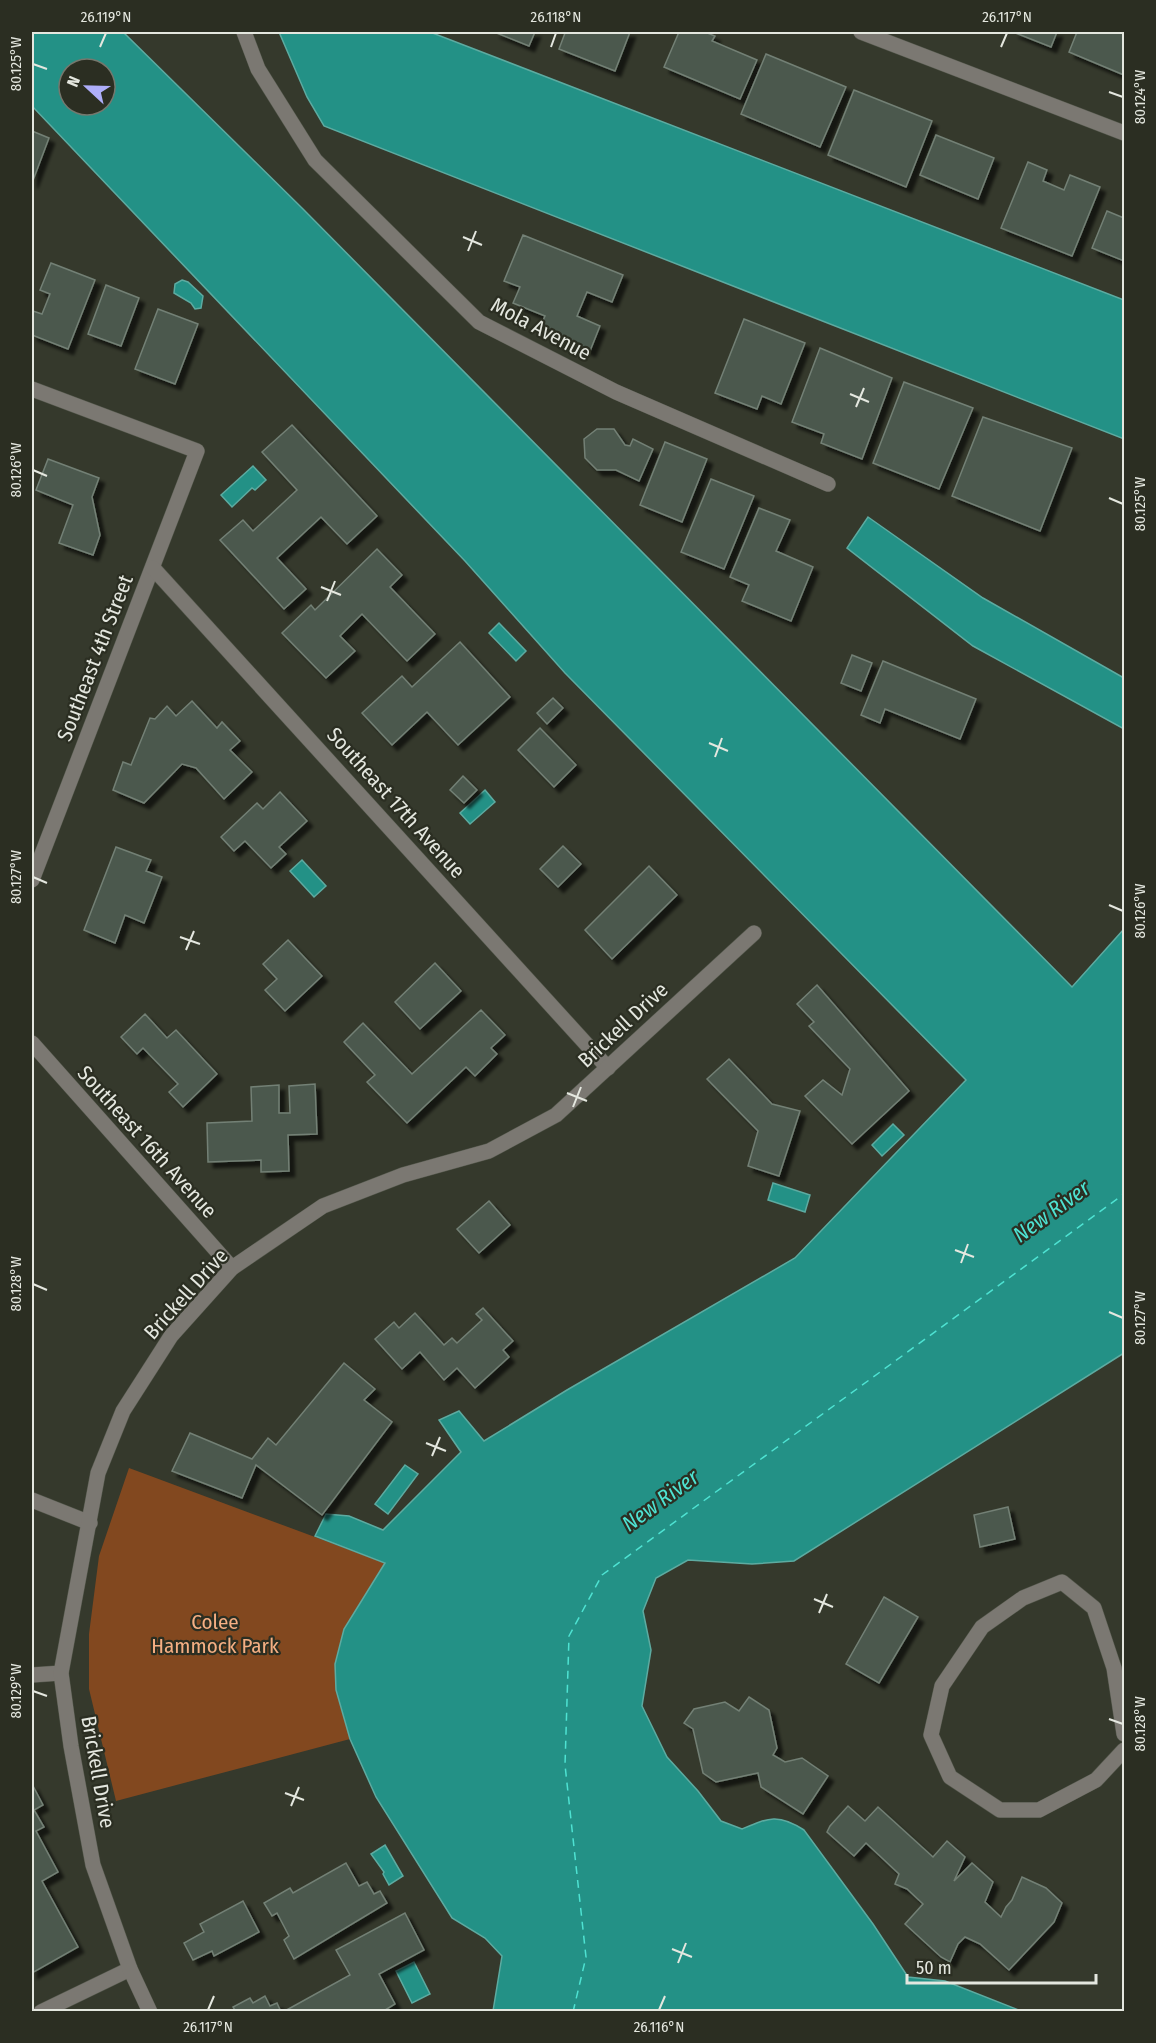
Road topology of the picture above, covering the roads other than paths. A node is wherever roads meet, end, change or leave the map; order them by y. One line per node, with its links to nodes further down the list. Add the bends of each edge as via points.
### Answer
1 (244, 32): 5 (street, Mola Avenue, via 258,69 315,160 479,322 616,392)
2 (861, 32): 3 (street)
3 (1125, 133)
4 (32, 389): 6 (street, Southeast 4th Street, via 197,451)
5 (828, 484)
6 (153, 568): 7 (street, Southeast 4th Street); 10 (street, Southeast 17th Avenue)
7 (32, 880)
8 (754, 933): 10 (street, Brickell Drive)
9 (32, 1043): 11 (street, Southeast 16th Avenue)
10 (608, 1068): 11 (street, Brickell Drive, via 556,1115 499,1146 403,1175 322,1206)
11 (232, 1268): 13 (street, Brickell Drive, via 171,1336 123,1411 98,1473)
12 (32, 1500): 13 (street)
13 (90, 1522): 15 (street, Brickell Drive)
14 (1119, 1669): 17 (street); 19 (street, via 1094,1608 1062,1582 1023,1598 982,1627 942,1686 931,1735 950,1777 1000,1810 1039,1810 1096,1780)
15 (61, 1673): 16 (street); 20 (street, Brickell Drive, via 93,1864)
16 (32, 1675)
17 (1122, 1702): 18 (street)
18 (1125, 1734)
19 (1125, 1750)
20 (130, 1969): 21 (street); 22 (street, Brickell Drive)
21 (41, 2012)
22 (150, 2012)

